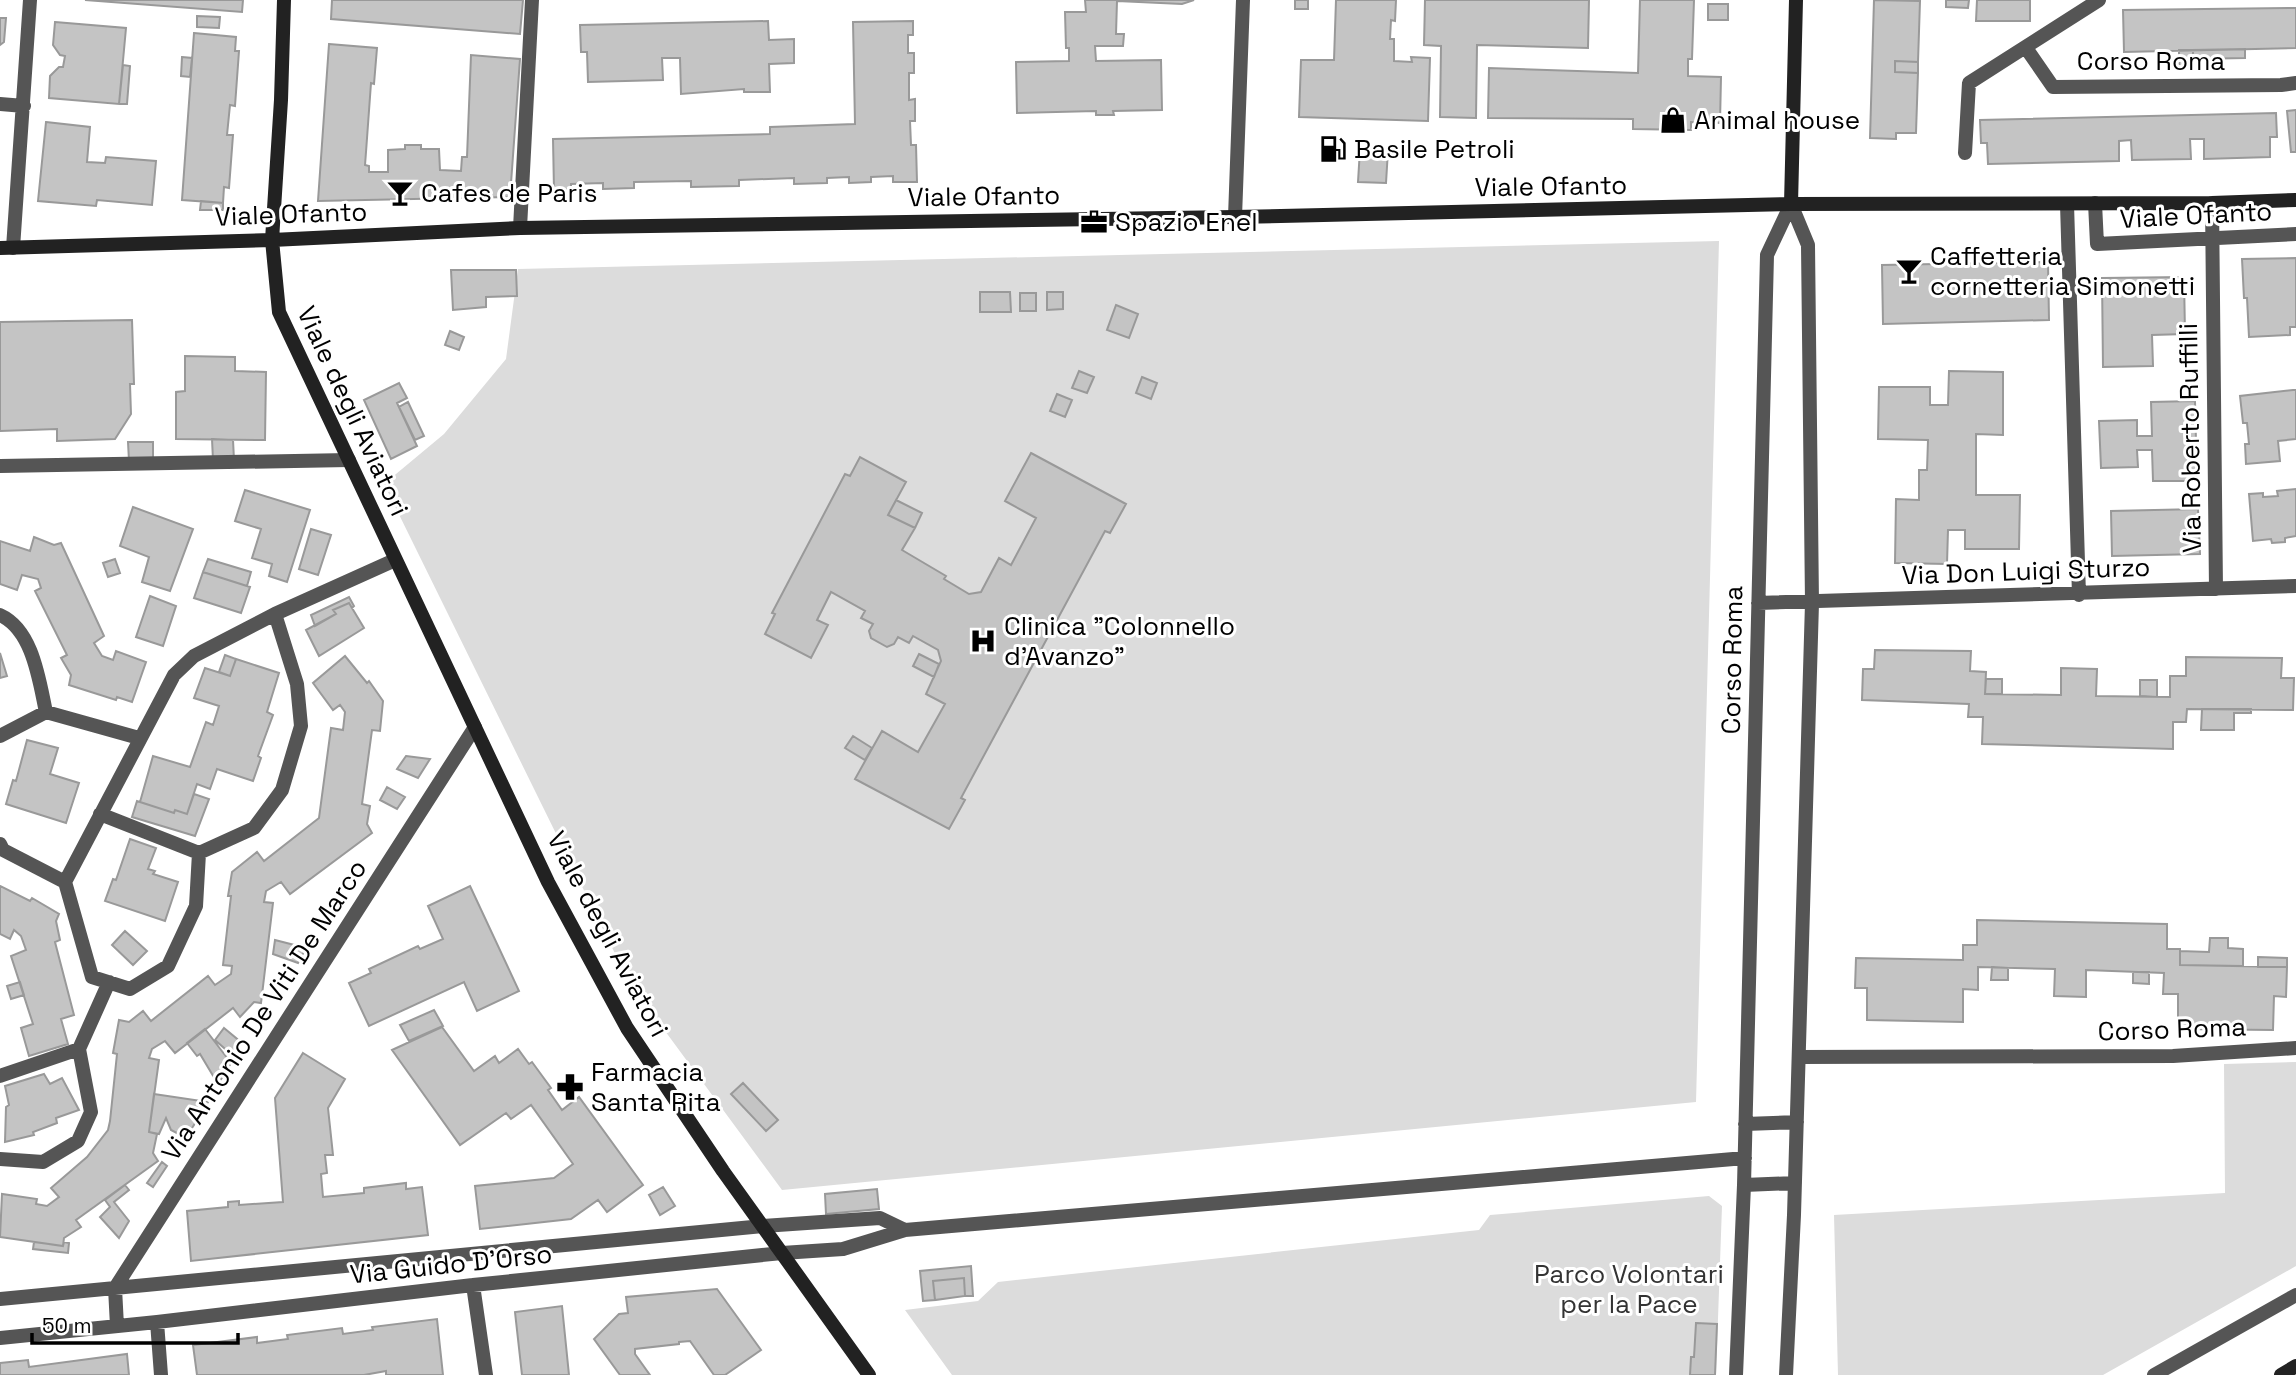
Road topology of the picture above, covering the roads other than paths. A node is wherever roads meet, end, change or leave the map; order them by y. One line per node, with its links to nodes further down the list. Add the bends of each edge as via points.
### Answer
1 (30, 0): 10 (street)
2 (284, 0): 20 (main road, Viale degli Aviatori)
3 (532, 0): 18 (street)
4 (1243, 0): 17 (street)
5 (1796, 0): 15 (main road, Corso Roma)
6 (2099, 0): 7 (street, Corso Roma)
7 (2026, 48): 8 (street, Corso Roma, via 2053,87); 11 (street, Corso Roma, via 1969,83)
8 (2296, 83)
9 (0, 104): 10 (street)
10 (24, 106): 22 (street)
11 (1965, 153)
12 (2296, 200): 14 (main road, Viale Ofanto)
13 (2095, 203): 14 (main road, Viale Ofanto); 16 (main road, Viale Ofanto); 21 (street, Viale Ofanto, via 2097,244)
14 (2212, 203): 21 (street, Via Roberto Ruffilli)
15 (1791, 204): 16 (main road, Viale Ofanto); 17 (main road, Viale Ofanto); 29 (street, Corso Roma, via 1767,255); 30 (street, Corso Roma, via 1808,245)
16 (2067, 204): 28 (street)
17 (1235, 217): 18 (main road, Viale Ofanto)
18 (520, 228): 20 (main road, Viale Ofanto)
19 (2296, 234): 21 (street, Viale Ofanto)
20 (272, 240): 22 (main road, Viale Ofanto); 23 (main road, Viale degli Aviatori, via 279,312)
21 (2213, 240): 27 (street, Via Roberto Ruffilli)
22 (7, 248)
23 (349, 460): 24 (street); 25 (main road, Viale degli Aviatori)
24 (0, 466)
25 (395, 560): 31 (street); 34 (main road, Viale degli Aviatori)
26 (2296, 586): 27 (street, Via Don Luigi Sturzo)
27 (2216, 589): 28 (street, Via Don Luigi Sturzo)
28 (2079, 595): 30 (street, Via Don Luigi Sturzo)
29 (1758, 603): 30 (street, Via Don Luigi Sturzo); 47 (street, Corso Roma)
30 (1812, 603): 44 (street, Corso Roma)
31 (275, 614): 36 (street, via 194,656 174,675); 39 (street, via 297,684 301,726 282,790 254,828)
32 (0, 615): 33 (street, via 12,621 35,658)
33 (46, 712): 35 (street); 36 (street)
34 (475, 727): 52 (main road, Viale degli Aviatori, via 548,882 627,1028); 56 (street, Via Antonio De Viti De Marco)
35 (0, 736)
36 (139, 738): 37 (street)
37 (100, 814): 39 (street); 40 (street)
38 (0, 844): 40 (street, via 3,850)
39 (199, 853): 41 (street, via 196,906 168,966 130,989)
40 (65, 882): 41 (street, via 92,977)
41 (109, 982): 43 (street)
42 (2296, 1048): 44 (street, Corso Roma, via 2173,1056)
43 (79, 1049): 45 (street); 49 (street, via 91,1112 78,1141 43,1162)
44 (1798, 1057): 46 (street, Corso Roma)
45 (0, 1074)
46 (1797, 1122): 47 (street); 50 (street, Corso Roma)
47 (1745, 1124): 48 (street, Corso Roma)
48 (1745, 1158): 51 (street, Corso Roma); 53 (street)
49 (0, 1159)
50 (1795, 1184): 51 (street); 67 (street, Corso Roma)
51 (1744, 1185): 66 (street, Corso Roma)
52 (763, 1226): 53 (street, Via Guido D'Orso, via 880,1218); 54 (main road, Viale degli Aviatori); 56 (street, Via Guido D'Orso)
53 (905, 1230): 54 (street, Via Guido D'Orso, via 844,1249)
54 (782, 1253): 55 (street, Via Guido D'Orso); 65 (main road, Viale degli Aviatori)
55 (473, 1285): 59 (street, Via Guido D'Orso); 64 (street)
56 (115, 1288): 58 (street, Via Guido D'Orso); 60 (street)
57 (2296, 1295): 68 (street)
58 (0, 1299)
59 (157, 1322): 60 (street, Via Guido D'Orso); 63 (street)
60 (117, 1326): 61 (street, Via Guido D'Orso)
61 (0, 1338)
62 (2296, 1366): 69 (main road)
63 (162, 1375)
64 (486, 1375)
65 (869, 1375)
66 (1737, 1375)
67 (1786, 1375)
68 (2154, 1375)
69 (2281, 1375)

